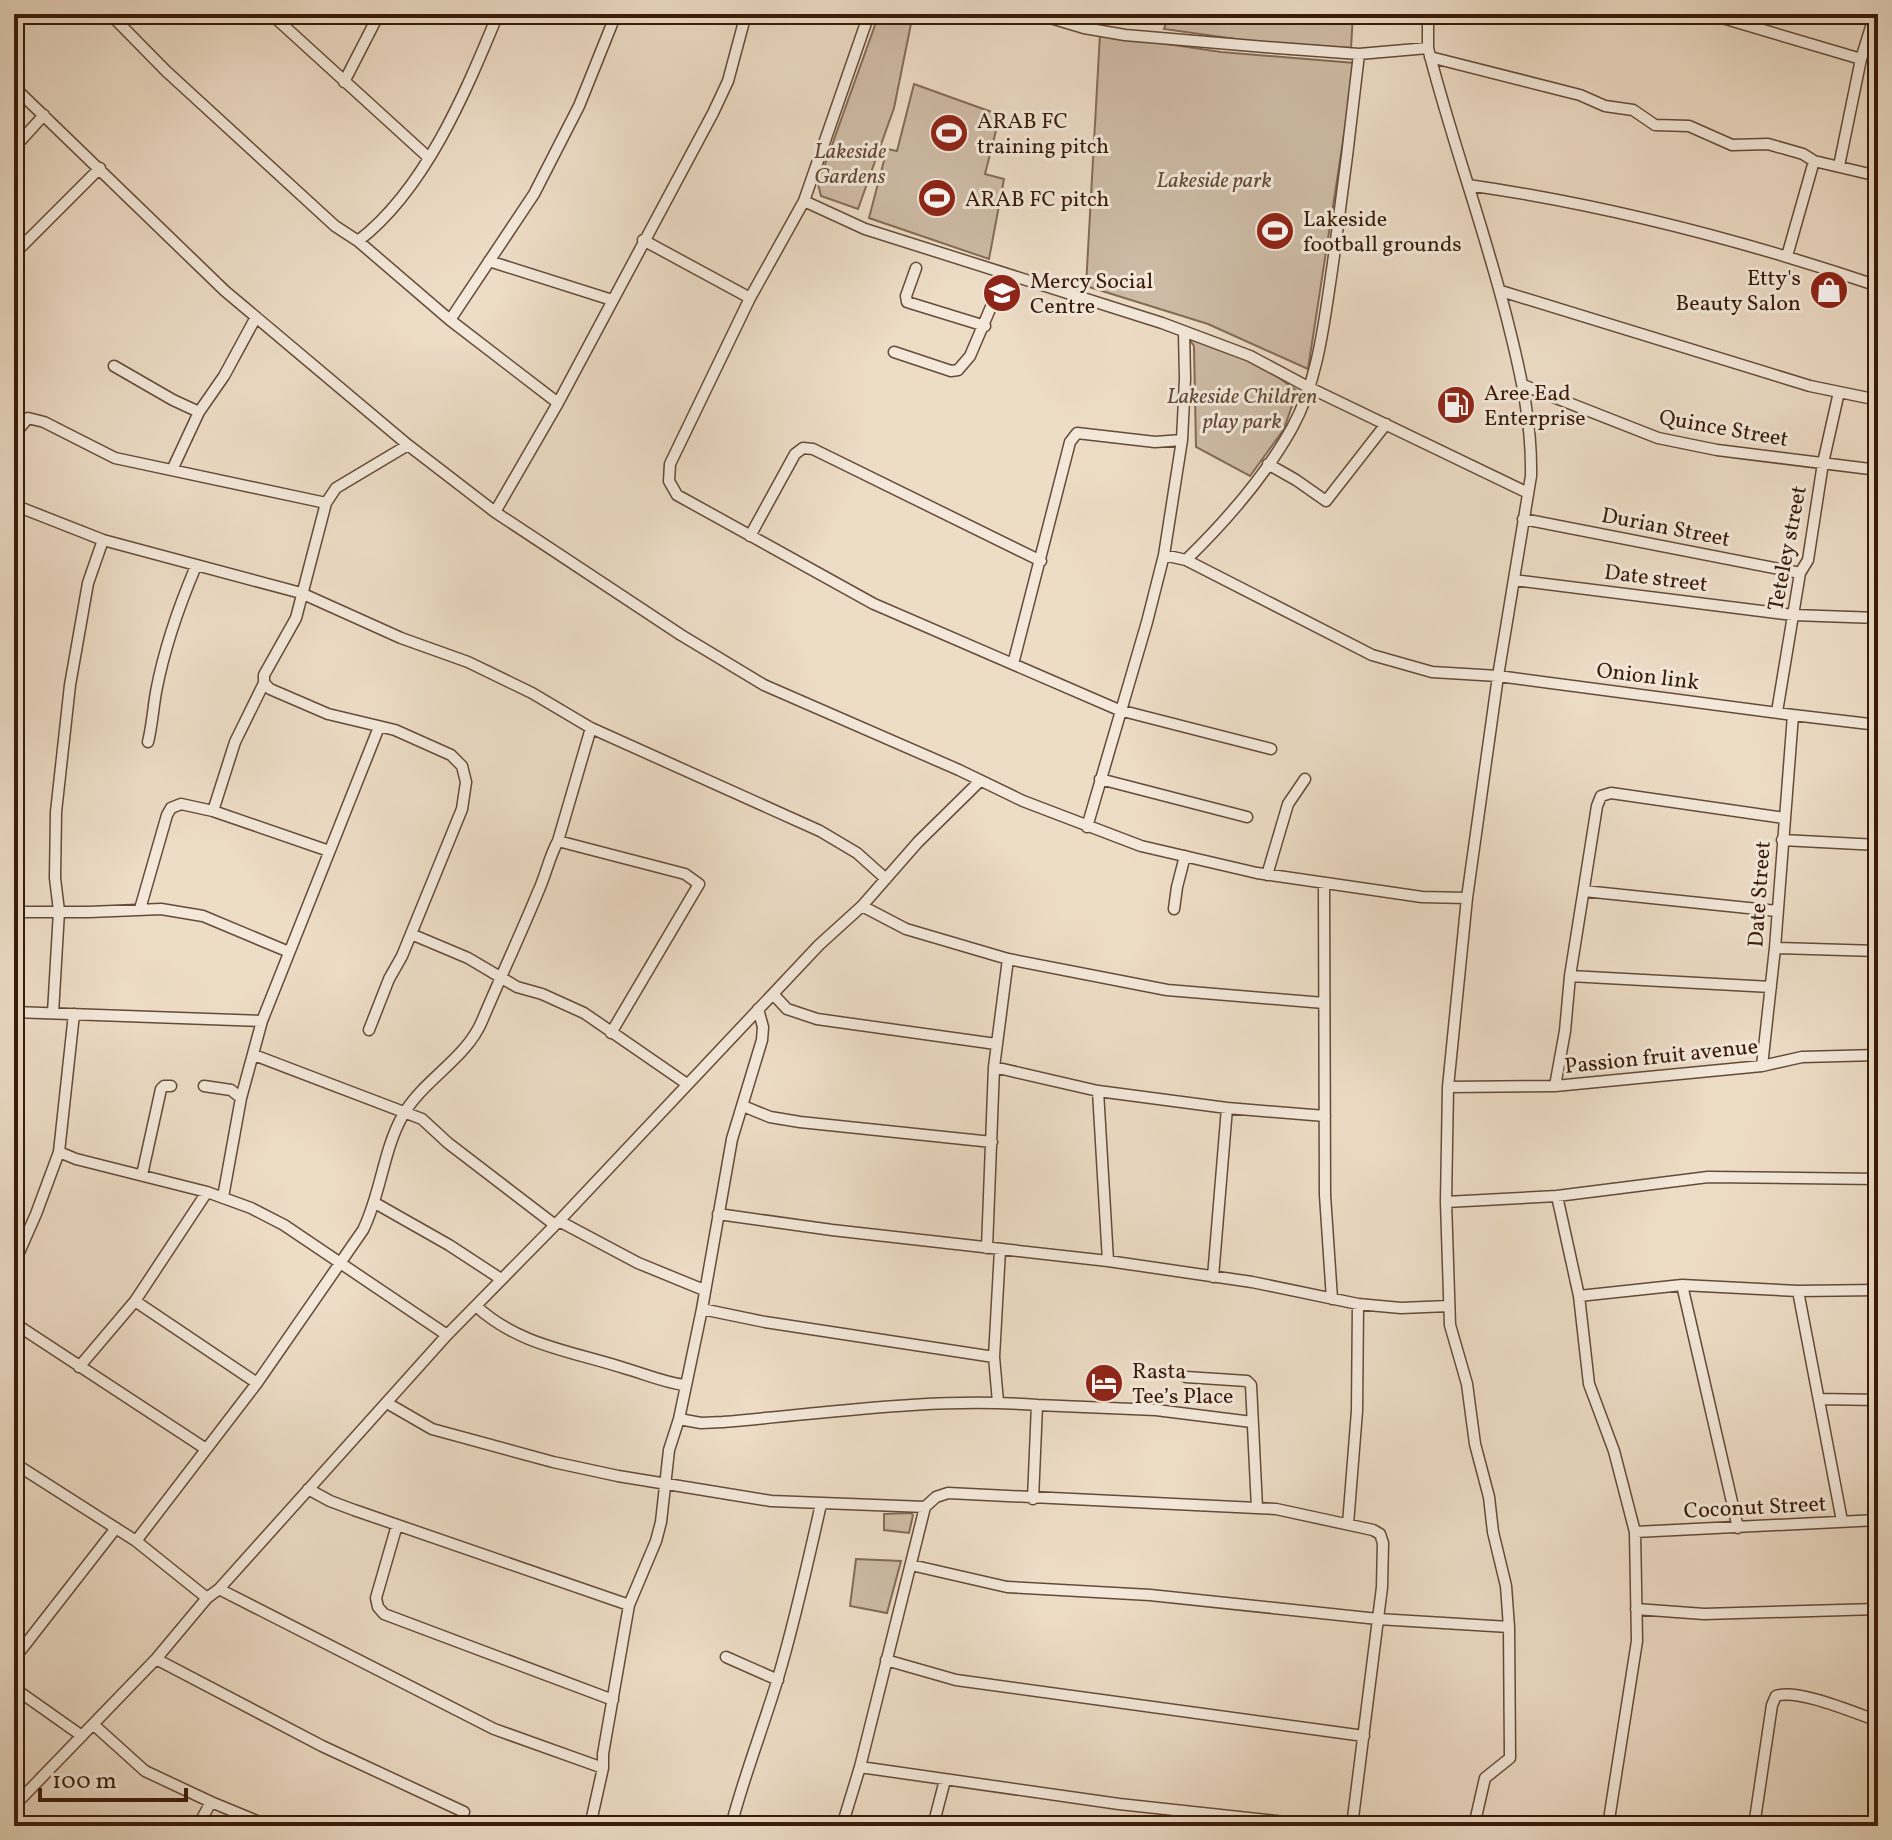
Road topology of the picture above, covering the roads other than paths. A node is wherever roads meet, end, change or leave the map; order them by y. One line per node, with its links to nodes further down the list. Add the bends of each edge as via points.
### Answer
1 (110, 14): 27 (street, via 276,175)
2 (271, 14): 15 (street)
3 (379, 14): 15 (street)
4 (498, 14): 19 (street)
5 (616, 14): 30 (street, via 579,106 534,194)
6 (746, 14): 26 (street, via 728,81)
7 (869, 14): 25 (street)
8 (1037, 14): 13 (street, via 1125,35)
9 (1428, 14): 12 (street)
10 (1709, 14): 14 (street)
11 (1875, 14): 14 (street)
12 (1429, 53): 13 (street); 20 (street, via 1633,110 1655,125 1689,126 1732,145 1768,144); 24 (street)
13 (1359, 54): 44 (street, via 1321,341)
14 (1861, 59): 21 (street)
15 (344, 82): 19 (street)
16 (14, 87): 17 (street)
17 (44, 115): 18 (street); 22 (street)
18 (14, 148)
19 (429, 158): 27 (street, via 393,208)
20 (1814, 161): 21 (street); 29 (street)
21 (1839, 166): 23 (street)
22 (100, 168): 28 (street); 37 (street)
23 (1878, 176)
24 (1468, 185): 29 (street, via 1526,193); 34 (street)
25 (804, 201): 32 (street, via 865,229); 35 (street)
26 (643, 240): 35 (street); 36 (street)
27 (358, 241): 38 (street)
28 (14, 254)
29 (1787, 256): 33 (street)
30 (489, 261): 36 (street); 38 (street)
31 (916, 268): 39 (street, via 907,302)
32 (1005, 274): 39 (street); 40 (street)
33 (1878, 286)
34 (1501, 291): 43 (street); 45 (street)
35 (750, 298): 62 (street, via 670,464 669,481 677,495)
36 (612, 300): 47 (street)
37 (256, 317): 48 (street); 51 (street)
38 (450, 320): 47 (street)
39 (985, 326): 41 (street, via 958,370)
40 (1184, 332): 44 (street, via 1250,356); 50 (street)
41 (894, 352)
42 (114, 366): 48 (street)
43 (1523, 385): 53 (street, Quince Street, via 1658,438); 57 (street, via 1531,445)
44 (1308, 387): 49 (street); 54 (street, via 1292,427)
45 (1839, 392): 46 (street); 53 (street, Teteley street)
46 (1878, 400)
47 (558, 403): 60 (street)
48 (199, 412): 55 (street)
49 (1386, 424): 54 (street, via 1326,501); 57 (street)
50 (1182, 440): 64 (street); 66 (street, via 1077,433 1070,442)
51 (408, 445): 58 (street, via 336,488); 60 (street)
52 (14, 448): 55 (street, via 28,418 115,458)
53 (1823, 463): 56 (street, Quince Street); 68 (street, Teteley street, via 1808,560)
54 (1268, 464): 65 (street, via 1228,519)
55 (172, 470): 58 (street)
56 (1878, 470)
57 (1528, 493): 61 (street)
58 (326, 503): 70 (street)
59 (14, 505): 63 (street)
60 (495, 512): 86 (street, via 764,685)
61 (1523, 519): 68 (street, Durian Street); 69 (street)
62 (750, 536): 66 (street, via 803,448); 73 (street, via 874,604)
63 (103, 540): 67 (street); 104 (street, via 88,583 64,732 56,812)
64 (1164, 555): 65 (street, Onion link); 76 (street)
65 (1186, 560): 74 (street, Onion link, via 1372,655 1432,672)
66 (1041, 561): 73 (street)
67 (196, 566): 70 (street); 82 (street, via 168,644)
68 (1800, 573): 71 (street, Teteley street)
69 (1514, 580): 71 (street, Date street); 74 (street)
70 (301, 593): 75 (street, via 296,618); 81 (street, via 468,662)
71 (1793, 615): 72 (street, Date street); 77 (street, Teteley street)
72 (1878, 618)
73 (1013, 664): 76 (street)
74 (1498, 676): 77 (street, Onion link); 100 (street)
75 (264, 683): 80 (street, via 328,714); 87 (street, via 235,742)
76 (1119, 710): 83 (street); 84 (street)
77 (1777, 712): 78 (street, Onion link)
78 (1793, 720): 79 (street, Onion link); 89 (street, Date Street)
79 (1878, 725)
80 (379, 727): 94 (street); 107 (street, via 451,755 462,766 466,782 462,809)
81 (591, 728): 92 (street); 97 (street, via 820,831)
82 (148, 742)
83 (1271, 749)
84 (1100, 779): 88 (street); 90 (street)
85 (1305, 779): 96 (street, via 1288,804)
86 (980, 781): 90 (street); 97 (street)
87 (213, 811): 94 (street); 102 (street, via 181,804 171,808)
88 (1247, 817)
89 (1784, 818): 91 (street, Date Street); 99 (street, via 1611,793 1601,796)
90 (1087, 827): 95 (street)
91 (1782, 840): 93 (street); 105 (street, Date Street)
92 (558, 841): 113 (street); 123 (street, via 685,874 699,884)
93 (1878, 845)
94 (329, 851): 110 (street)
95 (1185, 856): 96 (street); 103 (street)
96 (1267, 875): 98 (street)
97 (886, 879): 101 (street)
98 (1324, 883): 100 (street); 116 (street)
99 (1584, 891): 105 (street); 112 (street)
100 (1467, 898): 133 (street)
101 (862, 906): 111 (street, via 906,929); 115 (street)
102 (140, 909): 104 (street); 110 (street, via 203,916)
103 (1174, 909)
104 (59, 911): 106 (street); 119 (street)
105 (1777, 911): 108 (street, Date Street)
106 (14, 912)
107 (411, 934): 113 (street); 122 (street)
108 (1775, 948): 109 (street); 114 (street, Date Street)
109 (1878, 951)
110 (289, 952): 121 (street)
111 (1008, 959): 116 (street, via 1167,990); 124 (street)
112 (1570, 976): 114 (street); 132 (street)
113 (500, 978): 123 (street, via 584,1013); 138 (street, via 466,1047)
114 (1771, 987): 127 (street, Date Street)
115 (773, 994): 117 (street); 124 (street, via 787,1009 817,1019)
116 (1324, 1003): 139 (street)
117 (758, 1009): 129 (street); 136 (street, via 763,1033)
118 (14, 1012): 119 (street)
119 (53, 1013): 120 (street)
120 (74, 1014): 121 (street); 141 (street)
121 (262, 1021): 125 (street)
122 (369, 1030)
123 (611, 1033): 129 (street)
124 (996, 1044): 128 (street)
125 (254, 1055): 135 (street); 138 (street)
126 (1878, 1055): 127 (street, Passion fruit avenue, via 1802,1057)
127 (1762, 1066): 132 (street, Passion fruit avenue)
128 (994, 1067): 134 (street); 140 (street)
129 (687, 1084): 150 (street)
130 (171, 1086): 142 (street, via 161,1089)
131 (204, 1086): 135 (street, via 231,1090)
132 (1555, 1086): 133 (street, Passion fruit avenue)
133 (1448, 1087): 147 (street)
134 (1098, 1091): 137 (street); 153 (street)
135 (241, 1098): 146 (street)
136 (743, 1106): 140 (street, via 800,1122); 149 (street)
137 (1227, 1108): 139 (street); 156 (street)
138 (406, 1111): 148 (street); 150 (street)
139 (1325, 1116): 163 (street)
140 (992, 1142): 151 (street)
141 (59, 1152): 142 (street); 154 (street)
142 (142, 1175): 144 (street)
143 (1878, 1179): 145 (street, via 1708,1177)
144 (207, 1192): 146 (street); 164 (street)
145 (1557, 1196): 147 (street); 162 (street)
146 (223, 1197): 155 (street, via 284,1225)
147 (1446, 1202): 167 (street)
148 (375, 1203): 155 (street); 157 (street)
149 (718, 1214): 151 (street); 159 (street)
150 (557, 1223): 157 (street); 159 (street)
151 (987, 1248): 152 (street)
152 (1000, 1250): 153 (street); 171 (street)
153 (1108, 1261): 156 (street)
154 (14, 1264)
155 (340, 1264): 170 (street); 174 (street)
156 (1213, 1277): 163 (street)
157 (501, 1279): 166 (street)
158 (1682, 1285): 161 (street); 162 (street); 197 (street)
159 (704, 1290): 168 (street)
160 (1878, 1290): 161 (street)
161 (1798, 1291): 176 (street)
162 (1579, 1296): 198 (street, via 1589,1384)
163 (1332, 1299): 165 (street)
164 (135, 1301): 172 (street); 174 (street)
165 (1358, 1304): 167 (street); 194 (street)
166 (476, 1306): 170 (street); 175 (street, via 495,1323 552,1348)
167 (1449, 1306): 207 (street, via 1506,1586)
168 (702, 1309): 171 (street); 175 (street)
169 (14, 1323): 172 (street)
170 (447, 1335): 179 (street)
171 (994, 1357): 178 (street)
172 (79, 1367): 183 (street)
173 (1186, 1377): 182 (street, via 1247,1381)
174 (257, 1383): 183 (street)
175 (684, 1385): 181 (street)
176 (1819, 1399): 177 (street); 193 (street)
177 (1878, 1400)
178 (998, 1402): 180 (street); 181 (street, via 904,1403 701,1423)
179 (387, 1403): 186 (street, via 432,1429 466,1439); 187 (street)
180 (1037, 1405): 182 (street, via 1156,1410); 188 (street)
181 (679, 1419): 186 (street, via 669,1450)
182 (1252, 1422): 191 (street)
183 (206, 1449): 199 (street)
184 (18, 1466): 185 (street); 196 (street)
185 (14, 1482)
186 (667, 1483): 189 (street); 203 (street, via 656,1541)
187 (308, 1489): 195 (street); 201 (street)
188 (1033, 1499): 190 (street, via 948,1493); 191 (street)
189 (821, 1504): 190 (street); 212 (street)
190 (925, 1507): 200 (street)
191 (1257, 1508): 194 (street)
192 (1878, 1520): 193 (street, Coconut Street)
193 (1842, 1521): 197 (street, Coconut Street)
194 (1348, 1524): 206 (street, via 1373,1530 1383,1543)
195 (397, 1525): 203 (street); 214 (street, via 376,1598 384,1614)
196 (116, 1528): 199 (street); 209 (street)
197 (1738, 1528): 198 (street, Coconut Street)
198 (1635, 1532): 204 (street)
199 (136, 1541): 202 (street)
200 (911, 1565): 206 (street, via 1007,1587 1150,1595); 211 (street)
201 (219, 1589): 202 (street); 220 (street, via 494,1729)
202 (207, 1598): 210 (street)
203 (629, 1605): 214 (street)
204 (1636, 1609): 205 (street, via 1704,1614); 235 (street, via 1637,1641)
205 (1878, 1609)
206 (1378, 1619): 207 (street); 218 (street)
207 (1509, 1627): 234 (street, via 1510,1758 1485,1778)
208 (726, 1657): 212 (street)
209 (14, 1659)
210 (156, 1659): 216 (street); 224 (street, via 322,1746)
211 (886, 1660): 218 (street, via 956,1680); 219 (street)
212 (778, 1680): 229 (street)
213 (14, 1688): 217 (street)
214 (613, 1700): 220 (street)
215 (1878, 1721): 237 (street, via 1803,1697 1776,1696)
216 (94, 1725): 217 (street); 223 (street, via 145,1771)
217 (82, 1736): 222 (street)
218 (1364, 1736): 233 (street)
219 (860, 1767): 221 (street); 230 (street)
220 (603, 1768): 228 (street)
221 (945, 1780): 231 (street); 232 (street)
222 (16, 1800)
223 (211, 1802): 226 (street); 227 (street)
224 (464, 1812)
225 (1704, 1825): 236 (street)
226 (198, 1826)
227 (269, 1826)
228 (590, 1826)
229 (731, 1826)
230 (842, 1826)
231 (933, 1826)
232 (1322, 1826)
233 (1352, 1826)
234 (1474, 1826)
235 (1608, 1826)
236 (1715, 1826)
237 (1754, 1826)

